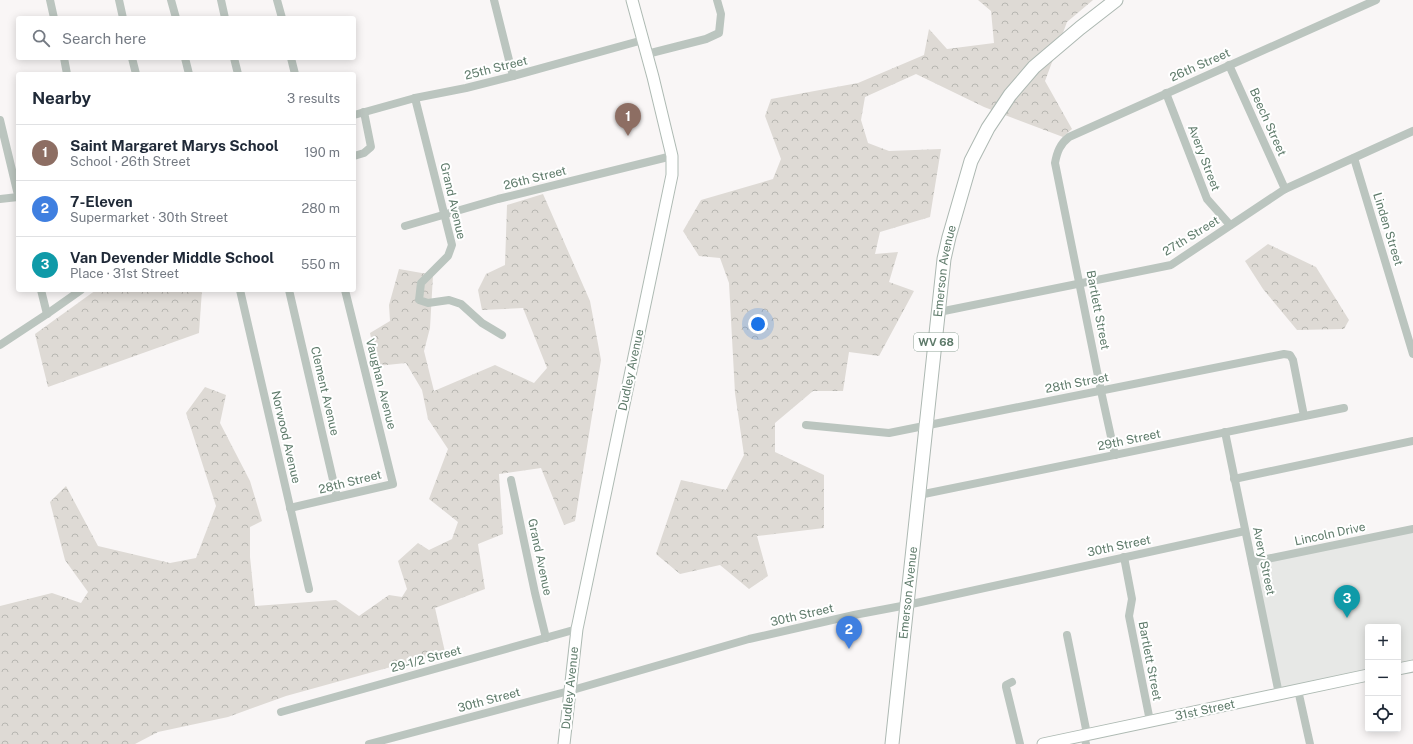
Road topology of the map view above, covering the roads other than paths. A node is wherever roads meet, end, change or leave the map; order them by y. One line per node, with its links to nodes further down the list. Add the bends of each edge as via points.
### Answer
1 (50, 0): 11 (street)
2 (119, 0): 12 (street)
3 (171, 0): 13 (street)
4 (221, 0): 14 (street)
5 (278, 0): 15 (street)
6 (494, 0): 29 (street)
7 (632, 0): 16 (street, Dudley Avenue)
8 (717, 0): 17 (street, via 721,14 719,33 706,39)
9 (1116, 0): 53 (main road, Emerson Avenue / WV 68, via 1034,67 1010,95 988,128 971,161 949,237)
10 (1376, 0): 23 (street, 26th Street)
11 (54, 16)
12 (123, 16)
13 (175, 16)
14 (225, 16)
15 (282, 16)
16 (643, 40): 17 (street, Dudley Avenue); 29 (street, 25th Street)
17 (647, 54): 37 (street, Dudley Avenue)
18 (64, 60): 24 (street)
19 (132, 60): 25 (street)
20 (186, 60): 26 (street)
21 (234, 60): 27 (street)
22 (292, 60): 28 (street)
23 (1229, 65): 30 (street, 26th Street); 41 (street, Beech Street)
24 (67, 72)
25 (136, 72)
26 (188, 72)
27 (238, 72)
28 (294, 72)
29 (512, 76): 31 (street, 25th Street)
30 (1166, 94): 39 (street, 26th Street, via 1069,137 1058,152 1055,163); 45 (street, Avery Street, via 1207,199)
31 (415, 98): 32 (street, 25th Street); 44 (street, Grand Avenue)
32 (364, 112): 33 (street, 25th Street); 36 (street, via 371,147)
33 (356, 114)
34 (0, 120): 40 (street)
35 (1413, 131): 38 (street, 27th Street)
36 (356, 155)
37 (672, 156): 44 (street, 26th Street, via 498,199); 78 (street, Dudley Avenue, via 672,175)
38 (1354, 158): 41 (street, 27th Street); 57 (street, Linden Street)
39 (1057, 170): 47 (street, Bartlett Street)
40 (16, 188)
41 (1285, 188): 45 (street, 27th Street)
42 (16, 196): 43 (street)
43 (0, 200)
44 (445, 215): 46 (street, 26th Street); 55 (street, Grand Avenue, via 452,245 448,256 421,283 419,300 428,303 449,300 461,304 482,323)
45 (1230, 225): 47 (street, 27th Street, via 1171,265)
46 (405, 226)
47 (1080, 283): 53 (street, 27th Street); 58 (street, Bartlett Street)
48 (42, 292): 54 (street)
49 (78, 292): 54 (street)
50 (240, 292): 71 (street, Norwood Avenue)
51 (289, 292): 70 (street, Clement Avenue)
52 (345, 292): 68 (street, Vaughan Avenue)
53 (939, 312): 62 (main road, Emerson Avenue / WV 68)
54 (47, 314): 56 (street)
55 (502, 335)
56 (0, 345)
57 (1413, 354)
58 (1101, 391): 60 (street, 28th Street, via 1284,354 1290,355 1293,360); 62 (street, 28th Street); 65 (street, Bartlett Street)
59 (1344, 408): 60 (street, 29th Street)
60 (1304, 416): 63 (street, 29th Street)
61 (806, 425): 62 (street, 28th Street, via 889,432)
62 (927, 425): 69 (main road, Emerson Avenue / WV 68)
63 (1224, 432): 65 (street, 29th Street); 66 (street, Avery Street)
64 (1413, 441): 66 (street)
65 (1115, 455): 69 (street, 29th Street)
66 (1234, 479): 73 (street, Avery Street)
67 (511, 480): 80 (street, Grand Avenue)
68 (393, 484): 70 (street, 28th Street)
69 (919, 495): 77 (main road, Emerson Avenue / WV 68)
70 (337, 497): 71 (street, 28th Street)
71 (290, 508): 76 (street, Norwood Avenue)
72 (1413, 529): 75 (street, Lincoln Drive)
73 (1245, 531): 74 (street, 30th Street); 75 (street, Avery Street)
74 (1124, 558): 77 (street, 30th Street); 89 (street, Bartlett Street, via 1132,599 1129,616)
75 (1252, 562): 87 (street, Avery Street)
76 (309, 589)
77 (907, 605): 86 (street, 30th Street, via 749,639); 93 (main road, Emerson Avenue / WV 68)
78 (577, 629): 80 (street, 29-1/2 Street); 86 (street, Dudley Avenue)
79 (1067, 635): 90 (street, via 1086,729)
80 (546, 638): 88 (street, 29-1/2 Street)
81 (1413, 666): 82 (street)
82 (1401, 668)
83 (1365, 676): 85 (street, 31st Street)
84 (1012, 682): 94 (street, via 1006,687)
85 (1298, 690): 87 (street, 31st Street); 96 (street)
86 (569, 691): 91 (street, 30th Street); 92 (street, Dudley Avenue)
87 (1279, 694): 89 (street, 31st Street)
88 (281, 712)
89 (1150, 721): 90 (street, 31st Street)
90 (1085, 740): 95 (street, 31st Street)
91 (369, 744)
92 (564, 744)
93 (892, 744)
94 (1020, 744)
95 (1043, 744)
96 (1310, 744)

